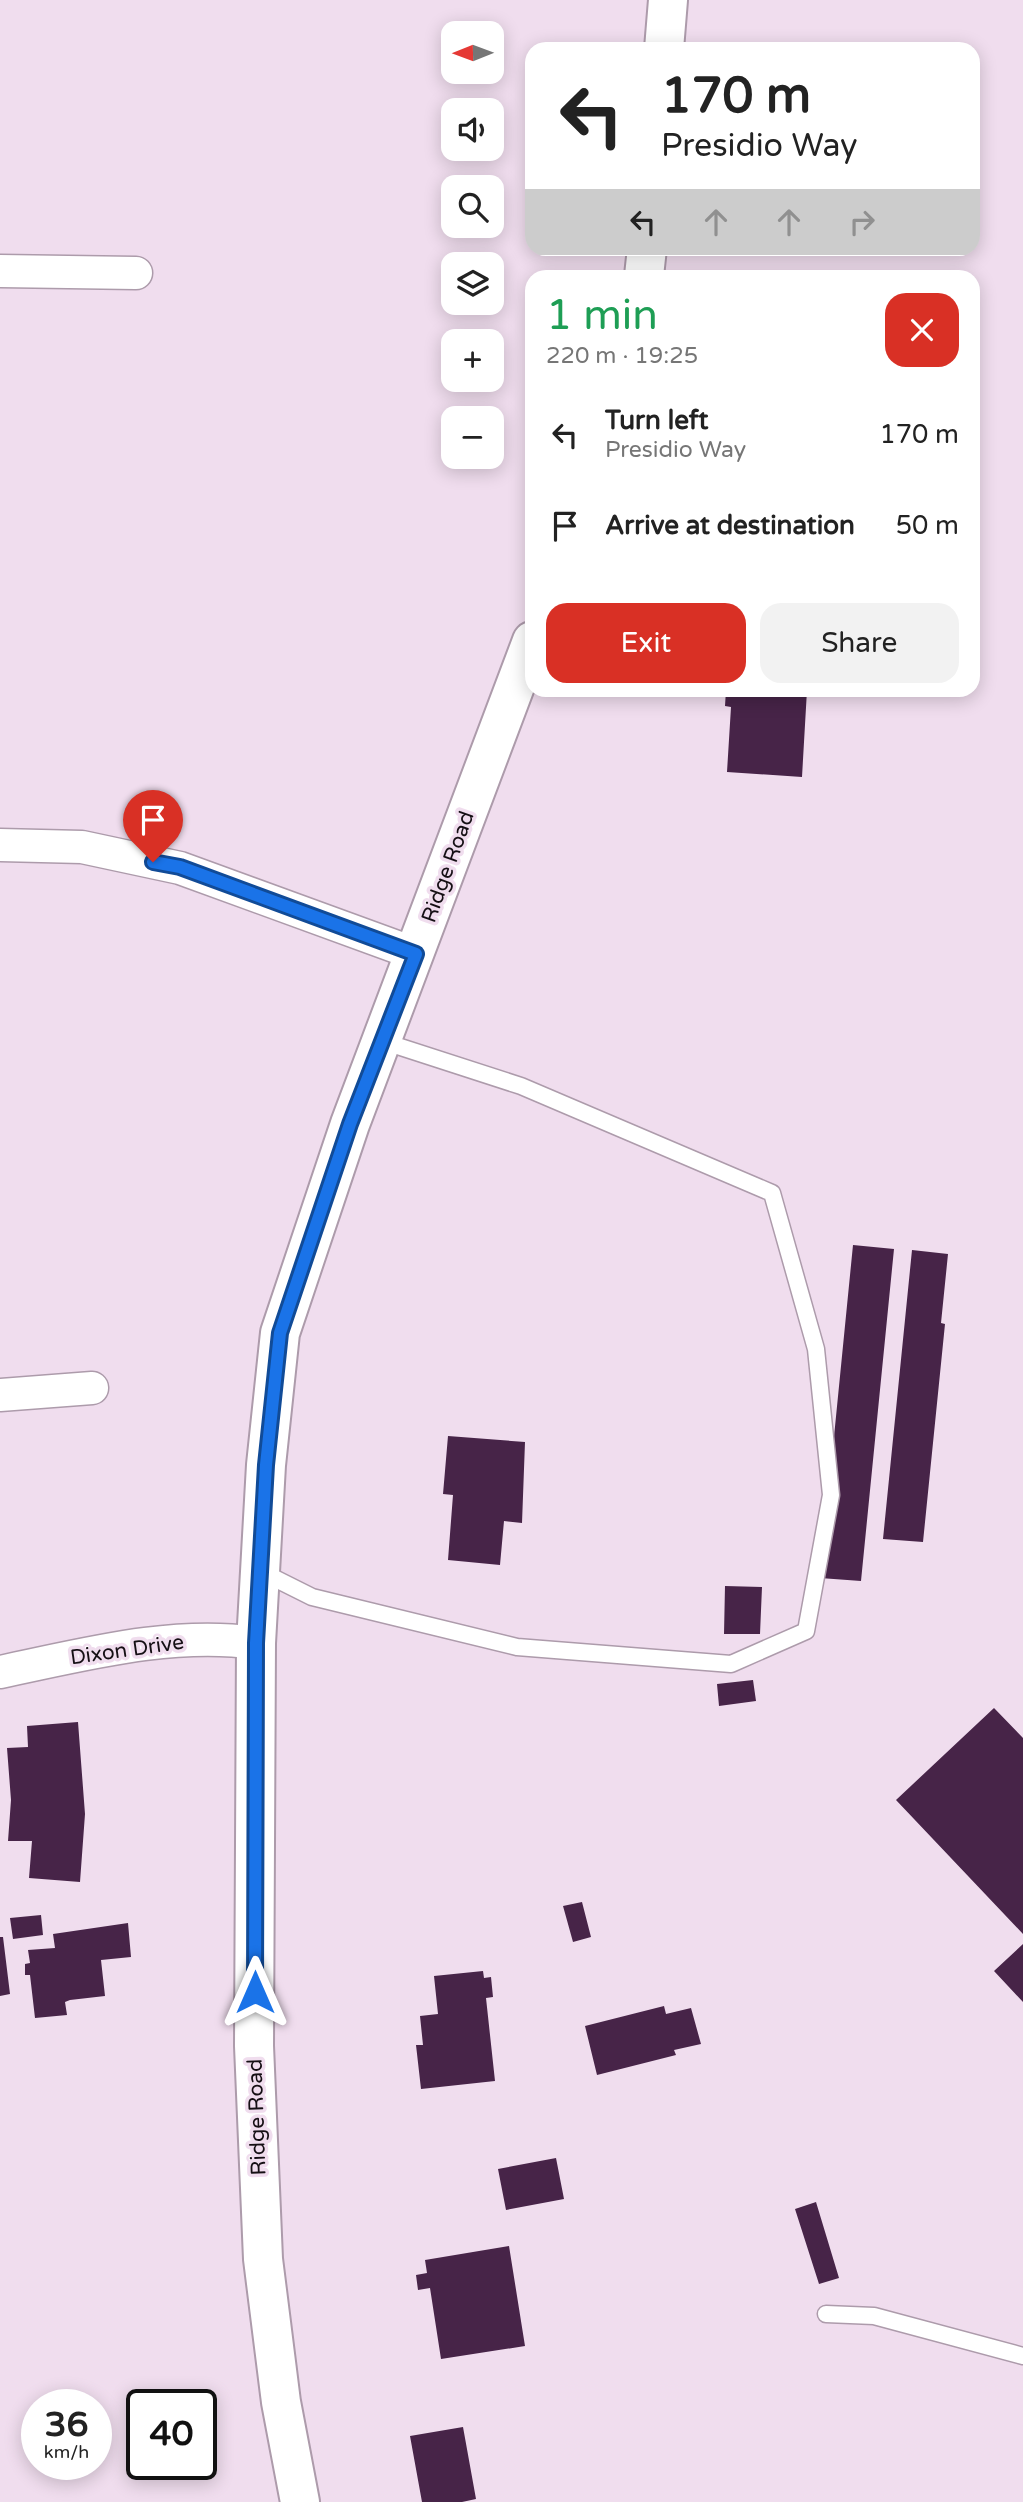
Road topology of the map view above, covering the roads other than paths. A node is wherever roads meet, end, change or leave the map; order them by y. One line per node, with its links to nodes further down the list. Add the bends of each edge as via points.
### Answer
1 (668, 0): 2 (street)
2 (665, 42)
3 (0, 271): 4 (street)
4 (136, 273)
5 (525, 660): 7 (street, Ridge Road)
6 (0, 845): 7 (street, via 82,847 180,867)
7 (416, 954): 8 (street, Ridge Road)
8 (382, 1041): 11 (street, Ridge Road, via 280,1333); 11 (lane, via 520,1086 772,1193 816,1349 831,1494 806,1631 731,1664 517,1647 312,1597)
9 (92, 1388): 10 (street)
10 (0, 1395)
11 (260, 1571): 12 (street, Ridge Road)
12 (256, 1643): 13 (street, Dixon Drive, via 230,1639 153,1643); 16 (street, Ridge Road, via 254,2046 263,2259 281,2402)
13 (0, 1672)
14 (826, 2314): 15 (lane, via 874,2316)
15 (1023, 2356)
16 (300, 2502)

